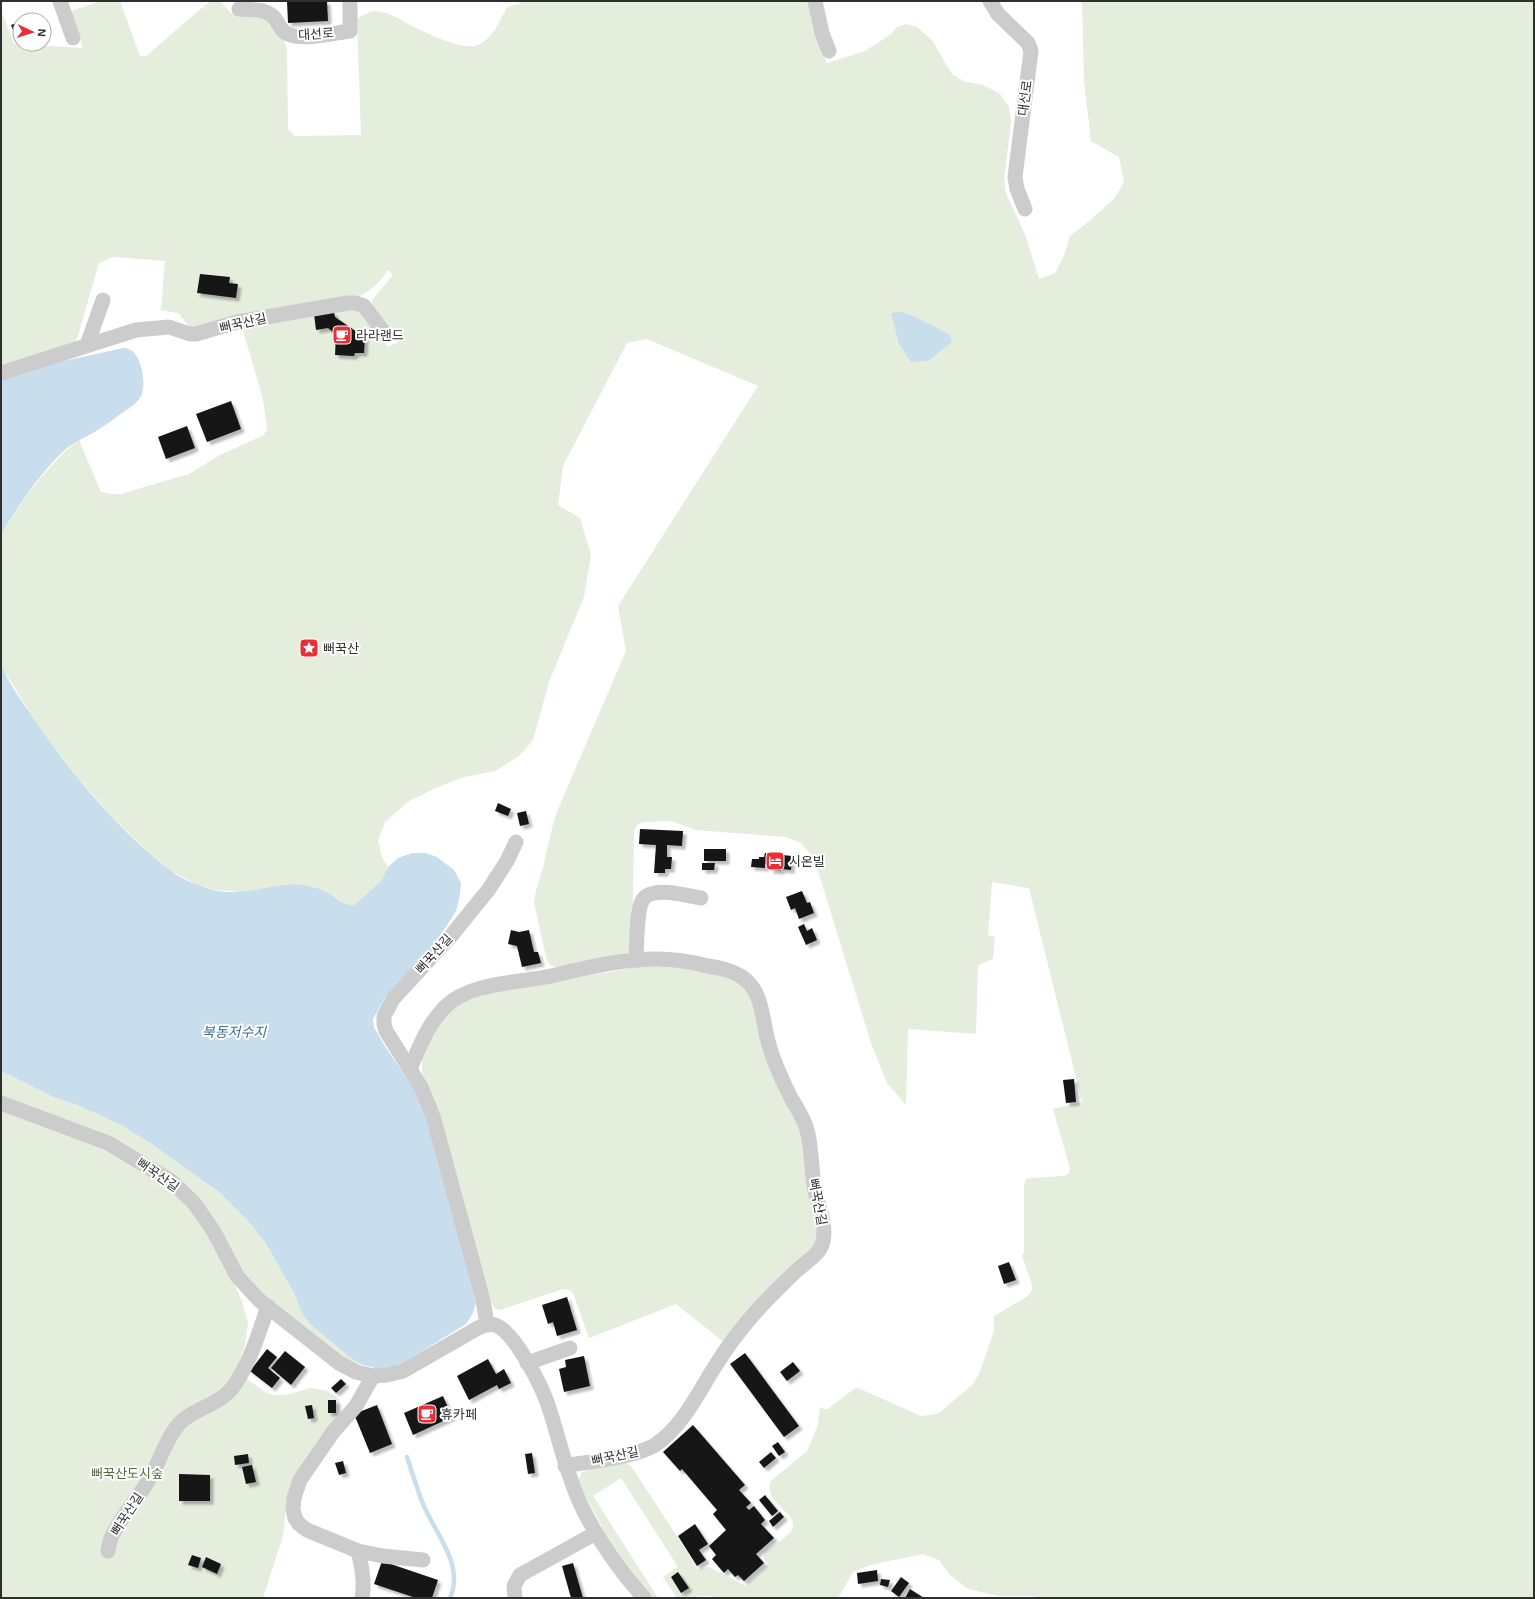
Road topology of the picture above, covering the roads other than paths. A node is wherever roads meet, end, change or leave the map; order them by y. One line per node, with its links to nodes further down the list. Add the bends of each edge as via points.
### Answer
1 (60, 1): 6 (street)
2 (350, 1): 5 (street, 대선로, via 350,31 305,36 287,34 272,15 266,12)
3 (815, 1): 7 (street)
4 (990, 1): 8 (street, 대선로, via 998,14 1028,43 1031,52 1015,176 1016,189)
5 (239, 9)
6 (73, 38)
7 (829, 51)
8 (1025, 209)
9 (103, 300): 11 (street)
10 (386, 335): 11 (street, 뻐꾹산길, via 364,306 348,303 237,322 196,334 169,327 136,330)
11 (87, 345): 12 (street, 뻐꾹산길)
12 (1, 373)
13 (516, 842): 16 (street, 뻐꾹산길, via 489,889 388,1007 384,1020 386,1031)
14 (701, 898): 15 (street, via 664,892 647,895 640,910)
15 (636, 960): 16 (street, 뻐꾹산길, via 500,984 459,996 446,1005 436,1017); 23 (street, 뻐꾹산길, via 658,959 696,963 728,970 744,978 754,988 761,1004 768,1041 787,1090 806,1128 824,1239 816,1254 768,1298 744,1326 685,1415 668,1434 645,1450)
16 (410, 1069): 19 (street, 뻐꾹산길, via 428,1100 433,1116 483,1300)
17 (1, 1103): 18 (street, 뻐꾹산길, via 108,1143 171,1181 194,1203 213,1230 237,1276)
18 (268, 1306): 22 (street, 뻐꾹산길, via 339,1363 356,1372); 25 (street, 뻐꾹산길, via 243,1372 236,1383 218,1399 191,1414 178,1426 149,1480 114,1532)
19 (487, 1324): 21 (street, via 503,1330); 22 (street, 뻐꾹산길, via 403,1370)
20 (570, 1348): 21 (street)
21 (527, 1363): 23 (street, via 547,1402)
22 (373, 1376): 26 (street, via 356,1406 333,1432 300,1480 293,1509 294,1518 307,1530)
23 (565, 1466): 24 (street, via 581,1506)
24 (596, 1533): 29 (street, via 520,1575 514,1586); 30 (street)
25 (108, 1551)
26 (358, 1551): 27 (street); 28 (street, via 362,1572)
27 (423, 1560)
28 (362, 1598)
29 (515, 1598)
30 (644, 1598)

